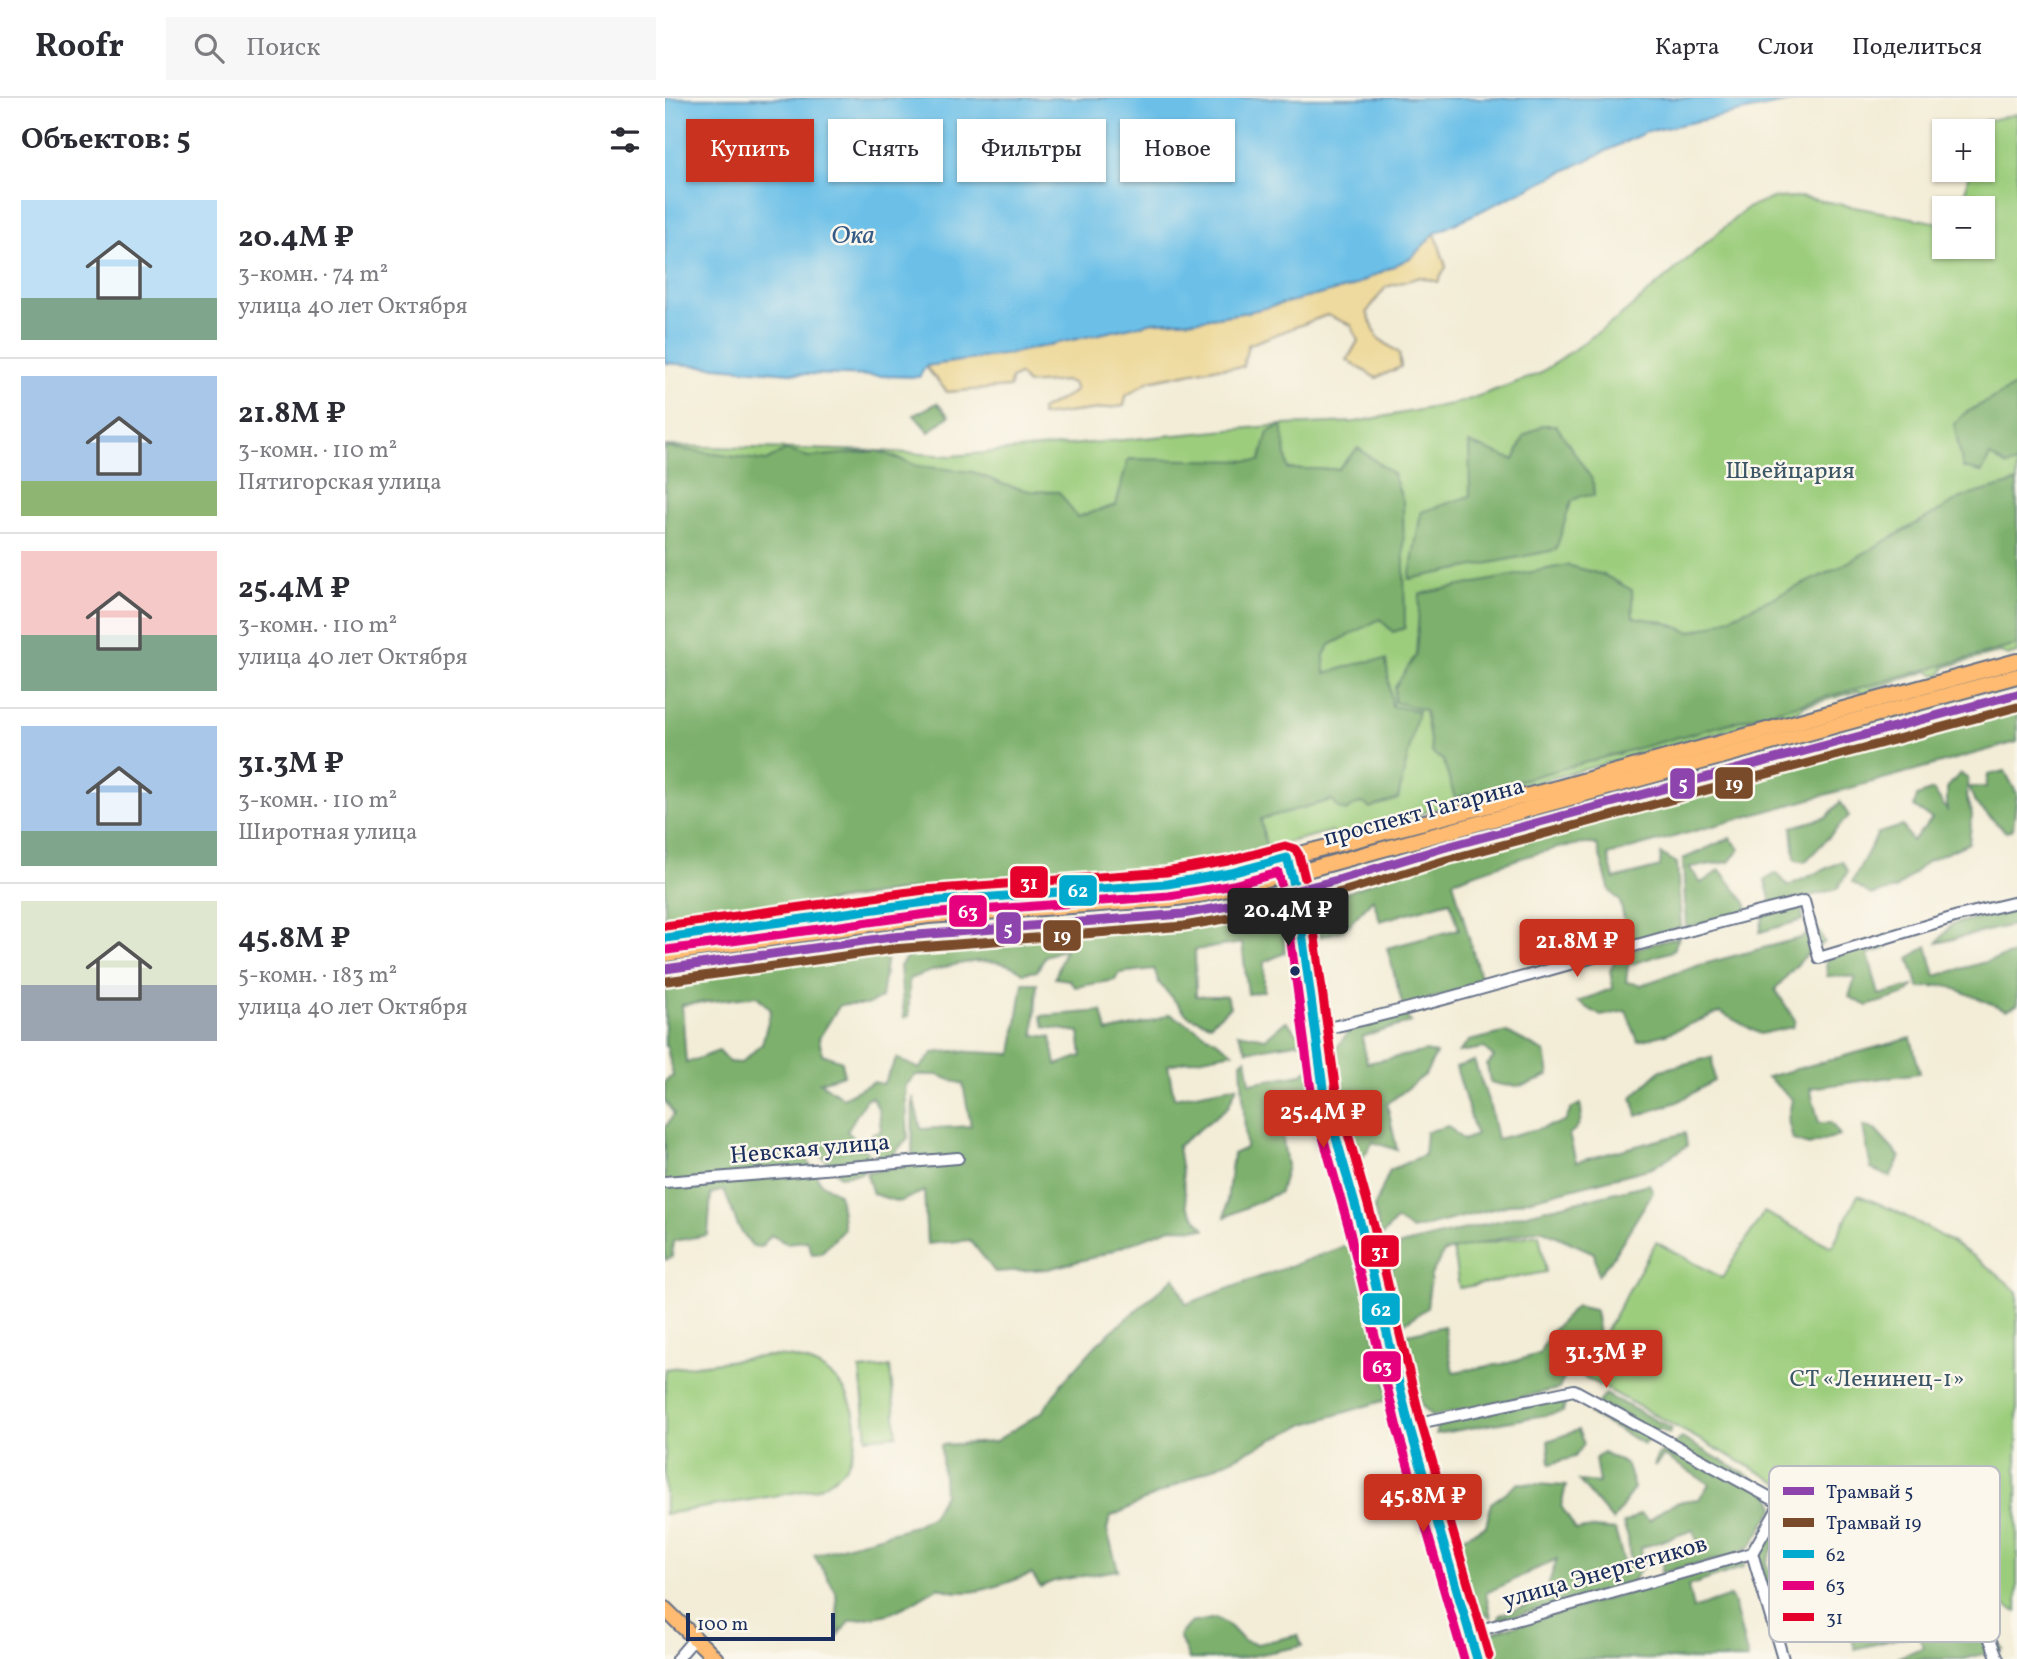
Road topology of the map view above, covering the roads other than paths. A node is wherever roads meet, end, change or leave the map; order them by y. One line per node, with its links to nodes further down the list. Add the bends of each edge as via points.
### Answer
1 (2017, 660): 3 (main road, проспект Гагарина)
2 (2017, 676): 4 (main road, проспект Гагарина)
3 (1287, 858): 4 (main road); 6 (main road, проспект Гагарина, via 1167,884 915,903)
4 (1292, 874): 7 (main road, проспект Гагарина, via 1170,899 928,916); 8 (street)
5 (2017, 902): 8 (street, via 1819,958 1804,901)
6 (665, 939)
7 (665, 954)
8 (1315, 1031): 11 (street, via 1324,1095)
9 (958, 1158): 10 (street, Невская улица)
10 (665, 1182)
11 (1409, 1425): 12 (street, via 1574,1391); 17 (street)
12 (1769, 1497)
13 (1769, 1524): 14 (street)
14 (1752, 1553): 16 (street); 17 (street, улица Энергетиков)
15 (665, 1609): 18 (main road)
16 (1769, 1611)
17 (1470, 1633): 23 (street)
18 (695, 1638): 21 (street); 22 (main road)
19 (1778, 1642): 24 (street)
20 (1991, 1642): 25 (street)
21 (677, 1659)
22 (716, 1659)
23 (1477, 1659)
24 (1783, 1659)
25 (1998, 1659)

